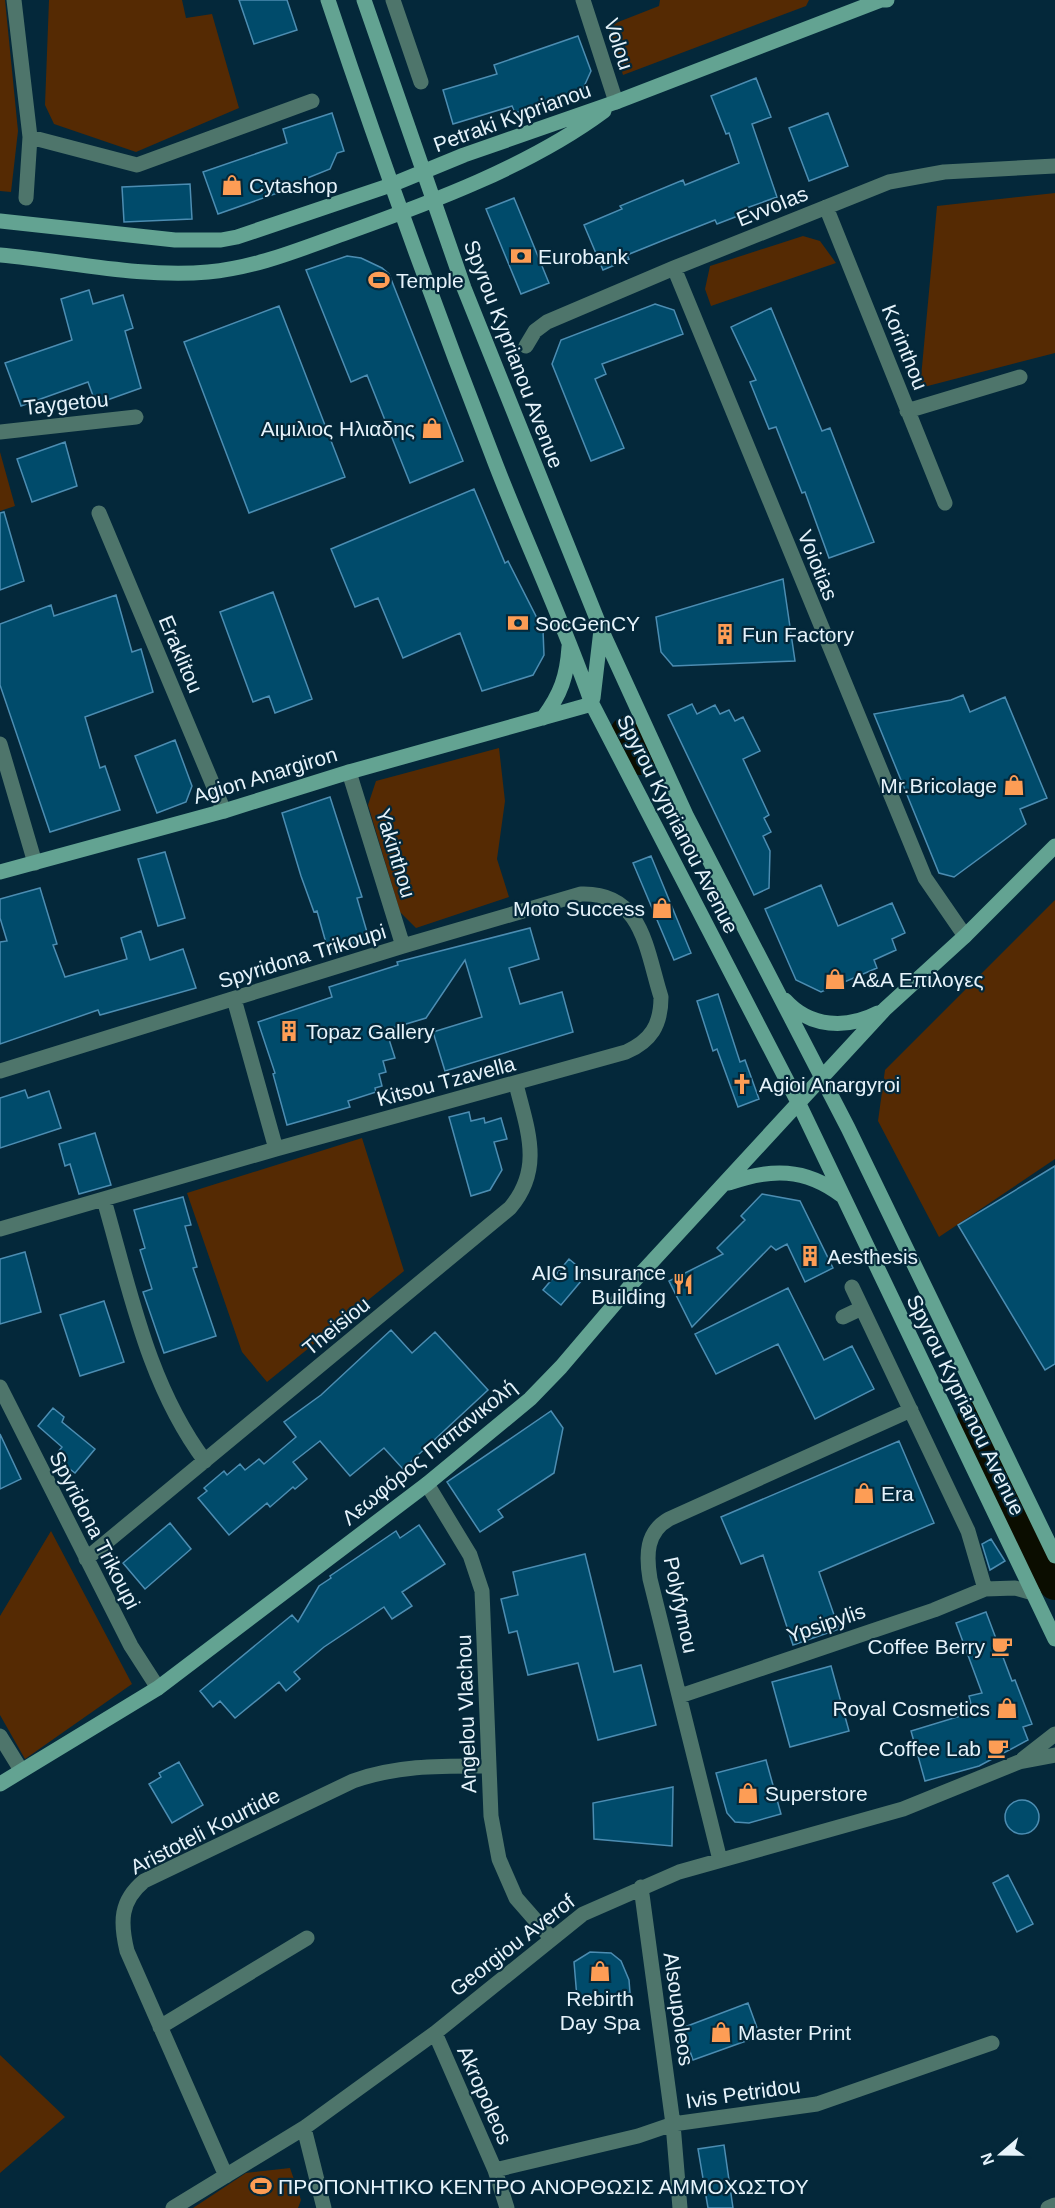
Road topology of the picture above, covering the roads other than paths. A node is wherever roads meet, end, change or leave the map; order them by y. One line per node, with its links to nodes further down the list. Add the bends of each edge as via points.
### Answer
1 (14, 0): 11 (street)
2 (328, 0): 14 (main road, Spyrou Kyprianou Avenue)
3 (364, 0): 13 (main road, Spyrou Kyprianou Avenue)
4 (393, 0): 8 (street)
5 (583, 0): 10 (street, Volou)
6 (880, 0): 7 (main road, Petraki Kyprianou); 10 (main road, Petraki Kyprianou)
7 (887, 0)
8 (421, 82)
9 (312, 101): 11 (street, via 136,165)
10 (616, 102): 13 (main road, Petraki Kyprianou); 16 (main road, Petraki Kyprianou, via 570,136)
11 (30, 137): 15 (street)
12 (1055, 166): 17 (street, EvvoIas, via 933,174 889,182)
13 (422, 172): 14 (main road, Petraki Kyprianou); 16 (main road, Spyrou Kyprianou Avenue)
14 (391, 184): 18 (main road, Spyrou Kyprianou Avenue); 19 (main road, Petraki Kyprianou, via 264,230 221,240 175,240)
15 (26, 198)
16 (433, 200): 18 (main road, Petraki Kyprianou); 29 (main road, Spyrou Kyprianou Avenue, via 528,453)
17 (826, 207): 21 (street, EvvoIas); 24 (street, Korinthou)
18 (402, 213): 20 (main road, Petraki Kyprianou, via 272,260 229,270 160,272); 30 (main road, Spyrou Kyprianou Avenue, via 496,466)
19 (0, 221)
20 (0, 255)
21 (675, 268): 22 (street, EvvoIas, via 541,325); 40 (street, Voiotias, via 924,878)
22 (526, 346)
23 (1020, 377): 24 (street)
24 (907, 411): 27 (street, Korinthou)
25 (136, 417): 26 (street, Taygetou)
26 (0, 432)
27 (945, 503)
28 (99, 513): 35 (street, Eraklitou)
29 (601, 629): 31 (main road); 42 (main road, Spyrou Kyprianou Avenue, via 687,816)
30 (570, 640): 31 (main road, Spyrou Kyprianou Avenue); 32 (main road, via 564,685)
31 (592, 704): 32 (main road, Agion Anargiron); 48 (main road, Spyrou Kyprianou Avenue)
32 (543, 718): 34 (main road, Agion Anargiron)
33 (0, 744): 37 (street)
34 (349, 772): 35 (main road, Agion Anargiron); 41 (street, Yakinthou)
35 (224, 811): 37 (main road, Agion Anargiron)
36 (1055, 846): 40 (main road)
37 (35, 863): 38 (main road, Agion Anargiron)
38 (0, 872)
39 (618, 901): 41 (street, Spyridona Trikoupi, via 581,894); 47 (street, Kitsou Tzavella, via 639,926 660,997 661,1009 654,1031 646,1041 626,1052)
40 (966, 936): 44 (main road)
41 (403, 946): 43 (street, Spyridona Trikoupi)
42 (779, 993): 44 (main road, via 790,1006 830,1024 857,1022); 46 (main road, Spyrou Kyprianou Avenue)
43 (234, 999): 45 (street, Spyridona Trikoupi); 49 (street)
44 (885, 1009): 46 (main road, Λεωφόρος Παπανικολή)
45 (0, 1071)
46 (823, 1079): 48 (main road, Λεωφόρος Παπανικολή); 61 (main road, Spyrou Kyprianou Avenue)
47 (516, 1084): 49 (street, Kitsou Tzavella); 59 (street, Theisiou, via 531,1147 530,1171 519,1198 500,1218)
48 (800, 1104): 50 (main road, Λεωφόρος Παπανικολή); 51 (main road, Spyrou Kyprianou Avenue)
49 (276, 1149): 52 (street, Kitsou Tzavella)
50 (724, 1184): 51 (main road, via 758,1174 801,1174 817,1179); 60 (main road, Λεωφόρος Παπανικολή, via 530,1399)
51 (844, 1197): 64 (main road, Spyrou Kyprianou Avenue)
52 (104, 1200): 53 (street, Kitsou Tzavella); 59 (street, via 154,1373 182,1430)
53 (0, 1229)
54 (852, 1287): 55 (street)
55 (862, 1308): 56 (street); 58 (street)
56 (843, 1317)
57 (0, 1387): 62 (street, Spyridona Trikoupi)
58 (910, 1410): 63 (street, via 968,1531); 67 (street, Polyfymou, via 669,1519 655,1530 648,1550 650,1579)
59 (204, 1461): 62 (street, Theisiou)
60 (428, 1484): 66 (main road, Λεωφόρος Παπανικολή); 72 (street, Angelou Vlachou, via 464,1543 479,1580)
61 (1055, 1556)
62 (86, 1559): 66 (street, Spyridona Trikoupi, via 131,1646)
63 (985, 1589): 64 (street, Ypsipylis, via 1015,1588); 67 (street, Ypsipylis)
64 (1033, 1593): 65 (main road, Spyrou Kyprianou Avenue)
65 (1055, 1639)
66 (158, 1688): 73 (main road, Λεωφόρος Παπανικολή)
67 (681, 1696): 75 (street, Polyfymou)
68 (1055, 1734): 71 (street, Georgiou Averof)
69 (0, 1736): 73 (street)
70 (1055, 1755): 71 (street, Georgiou Averof)
71 (1019, 1762): 75 (street, Georgiou Averof, via 903,1809)
72 (489, 1766): 78 (street, Angelou Vlachou, via 493,1833 502,1871 516,1898); 79 (street, Aristoteli Kourtide, via 416,1766 380,1771 144,1881 131,1892 122,1912 122,1932)
73 (21, 1770): 74 (main road, Λεωφόρος Παπανικολή)
74 (0, 1784)
75 (720, 1860): 76 (street, Georgiou Averof)
76 (641, 1887): 78 (street, Georgiou Averof, via 583,1914); 82 (street, Alsoupoleos)
77 (307, 1938): 79 (street)
78 (551, 1938): 80 (street, Georgiou Averof)
79 (160, 2026): 85 (street, Aristoteli Kourtide)
80 (435, 2033): 83 (street, Georgiou Averof); 84 (street, Akropoleos)
81 (992, 2043): 82 (street, Ivis Petridou, via 817,2104)
82 (673, 2124): 84 (street, Ivis Petridou); 90 (street, Alsoupoleos)
83 (304, 2128): 85 (street, Georgiou Averof); 88 (street)
84 (495, 2170): 89 (street, Akropoleos)
85 (226, 2176): 87 (street, Georgiou Averof)
86 (1055, 2205): 91 (street)
87 (173, 2208)
88 (324, 2208)
89 (507, 2208)
90 (680, 2208)
91 (1048, 2208)

